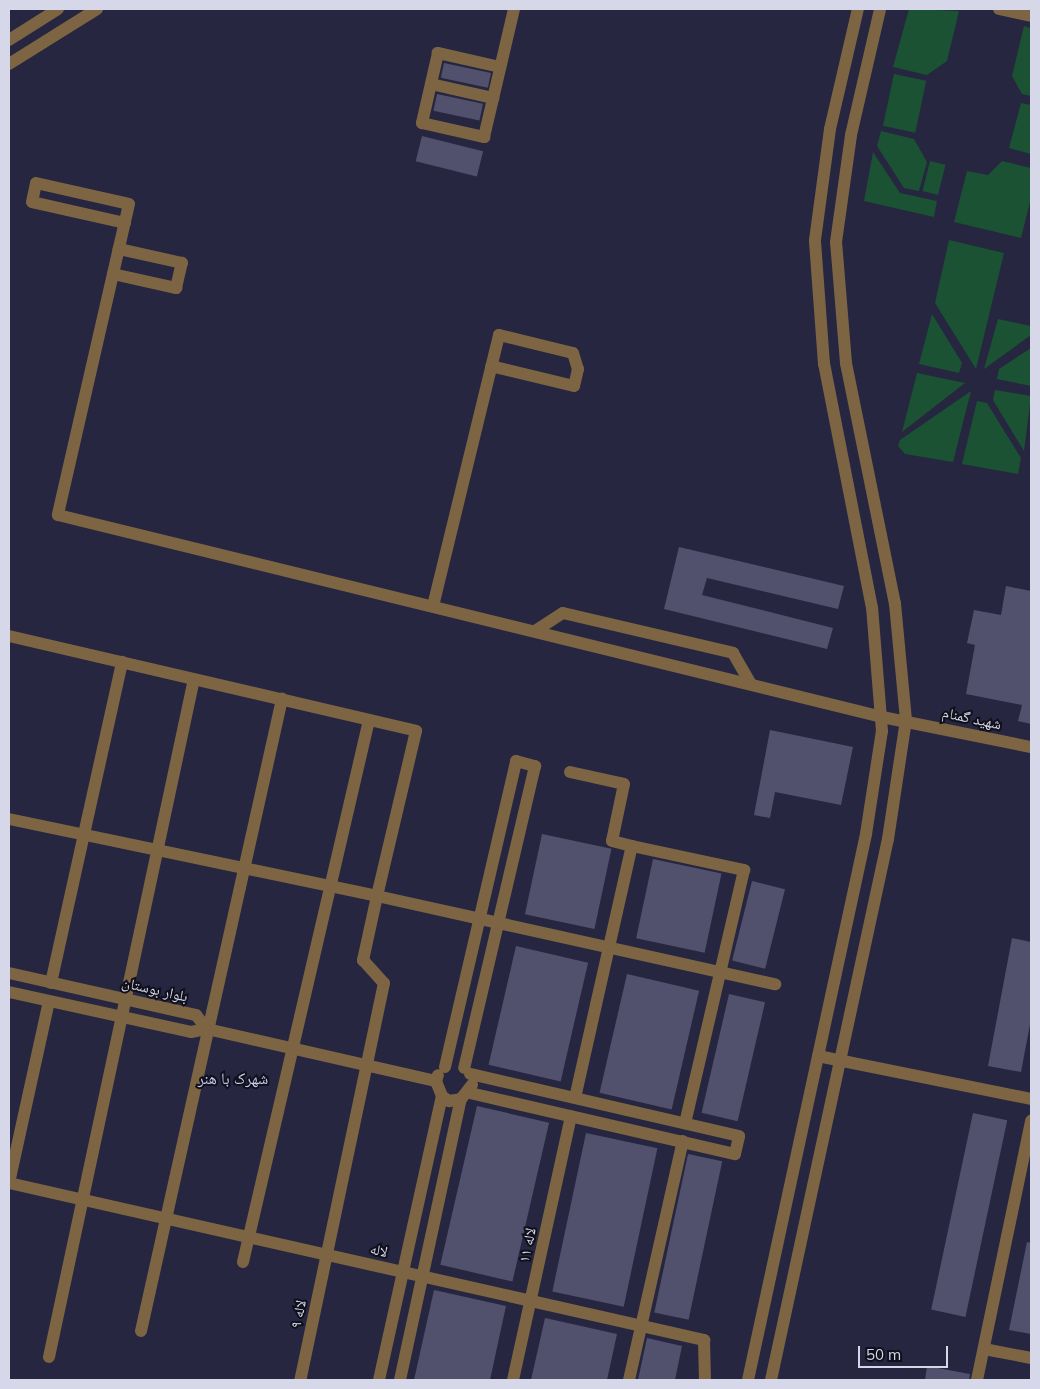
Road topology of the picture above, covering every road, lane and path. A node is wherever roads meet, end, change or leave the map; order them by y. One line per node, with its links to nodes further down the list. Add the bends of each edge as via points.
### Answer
1 (58, 9): 8 (street)
2 (97, 9): 9 (street)
3 (514, 9): 12 (street)
4 (858, 9): 26 (street, via 830,129 815,240 824,364 872,608)
5 (880, 9): 28 (street, via 851,135 836,242 846,362 895,604)
6 (999, 9): 7 (street)
7 (1031, 16)
8 (46, 17): 9 (street); 10 (street)
9 (56, 34): 11 (street)
10 (9, 40)
11 (9, 64)
12 (500, 68): 13 (street, via 438,53); 14 (street)
13 (431, 84): 14 (street); 14 (street, via 422,123 484,137)
14 (493, 98)
15 (125, 223): 15 (street, via 129,204 36,183 32,202); 16 (street)
16 (119, 249): 17 (street); 17 (street, via 182,264 176,288)
17 (113, 274): 19 (street, شهید گمنام, via 58,515)
18 (491, 366): 18 (street, via 499,335 574,353 578,370 574,386); 19 (street)
19 (433, 606): 20 (street, شهید گمنام)
20 (535, 631): 24 (street, شهید گمنام); 24 (street, via 563,613 732,653)
21 (10, 640): 22 (street)
22 (122, 662): 23 (street); 32 (street)
23 (194, 679): 25 (street); 34 (street)
24 (750, 683): 26 (street, شهید گمنام)
25 (282, 699): 27 (street); 35 (street)
26 (882, 717): 28 (street, شهید گمنام); 51 (street, via 866,834)
27 (369, 720): 36 (street); 37 (street, via 416,731)
28 (906, 720): 29 (street, شهید گمنام); 52 (street, via 888,838)
29 (1031, 747)
30 (570, 772): 33 (street, via 624,784 612,841)
31 (9, 819): 32 (street)
32 (84, 835): 34 (street); 43 (street)
33 (632, 846): 40 (street); 41 (street, via 744,870)
34 (157, 850): 35 (street); 46 (street)
35 (243, 868): 36 (street); 49 (street)
36 (330, 887): 37 (street); 50 (street)
37 (377, 896): 38 (street); 53 (street, لاله ۹, via 363,960 384,983)
38 (480, 919): 39 (street); 39 (street, via 516,761 535,766); 54 (street)
39 (498, 923): 40 (street); 55 (street)
40 (609, 947): 41 (street); 59 (street)
41 (720, 971): 44 (street); 63 (street)
42 (9, 973): 43 (street, بلوار بوستان)
43 (51, 983): 46 (street, بلوار بوستان)
44 (775, 984)
45 (9, 992): 47 (street)
46 (126, 1000): 48 (street); 49 (street, بلوار بوستان, via 196,1015)
47 (49, 1001): 48 (street); 65 (street)
48 (122, 1016): 49 (street, via 191,1032); 66 (street)
49 (207, 1029): 50 (street); 67 (street)
50 (292, 1049): 53 (street); 68 (street)
51 (818, 1056): 52 (street); 85 (street)
52 (840, 1060): 60 (street); 86 (street)
53 (369, 1066): 56 (street); 69 (street, لاله ۹)
54 (445, 1068): 55 (street, via 454,1065); 56 (street)
55 (467, 1071): 58 (street, via 472,1085); 59 (street)
56 (436, 1081): 57 (street)
57 (442, 1096): 58 (street, via 449,1100); 71 (street)
58 (466, 1096): 61 (street); 72 (street)
59 (575, 1098): 63 (street)
60 (1031, 1099)
61 (571, 1116): 64 (street); 73 (street, لاله ۱۱)
62 (1031, 1121): 76 (street)
63 (685, 1123): 64 (street, via 739,1136 735,1154)
64 (683, 1142): 74 (street)
65 (9, 1183): 66 (street, لاله)
66 (83, 1200): 67 (street, لاله); 77 (street)
67 (168, 1219): 68 (street, لاله); 75 (street)
68 (249, 1237): 69 (street, لاله); 70 (street)
69 (327, 1255): 71 (street, لاله); 79 (street, لاله ۹)
70 (243, 1262)
71 (403, 1272): 72 (street, لاله); 80 (street)
72 (422, 1276): 73 (street, لاله); 81 (street)
73 (531, 1301): 74 (street, لاله); 82 (street, لاله ۱۱)
74 (641, 1326): 83 (street); 84 (street, لاله, via 704,1340)
75 (142, 1331)
76 (984, 1349): 78 (street); 87 (street)
77 (49, 1357)
78 (1031, 1358)
79 (300, 1380)
80 (379, 1380)
81 (400, 1380)
82 (513, 1380)
83 (629, 1380)
84 (705, 1380)
85 (748, 1380)
86 (771, 1380)
87 (977, 1380)

